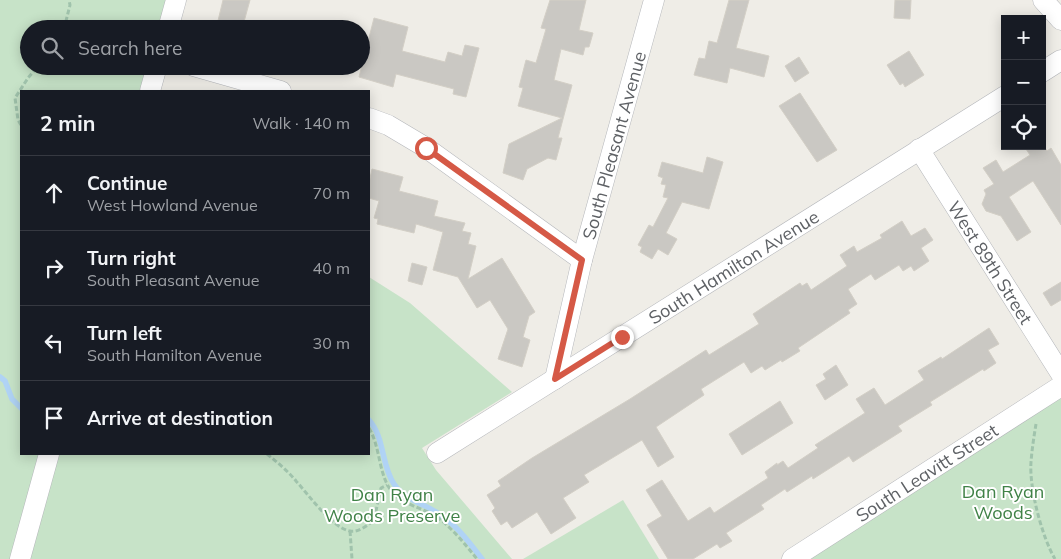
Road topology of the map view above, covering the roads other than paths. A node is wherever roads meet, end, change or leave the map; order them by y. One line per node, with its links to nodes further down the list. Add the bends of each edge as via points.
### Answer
1 (176, 0): 4 (street)
2 (654, 0): 15 (street, South Pleasant Avenue)
3 (1043, 0): 5 (street)
4 (170, 20)
5 (1061, 20)
6 (1061, 60): 7 (street)
7 (1046, 69)
8 (154, 75): 10 (street)
9 (224, 75): 11 (street)
10 (150, 90)
11 (277, 90)
12 (1001, 98): 14 (street, South Hamilton Avenue)
13 (370, 118): 15 (street, via 388,125 426,148)
14 (919, 149): 16 (street, West 89th Street); 17 (street, South Hamilton Avenue)
15 (582, 260): 17 (street, South Pleasant Avenue)
16 (1061, 374)
17 (555, 379): 19 (street, South Hamilton Avenue)
18 (1061, 386): 22 (street, South Leavitt Street)
19 (437, 453)
20 (49, 455): 21 (street)
21 (20, 559)
22 (792, 559)

